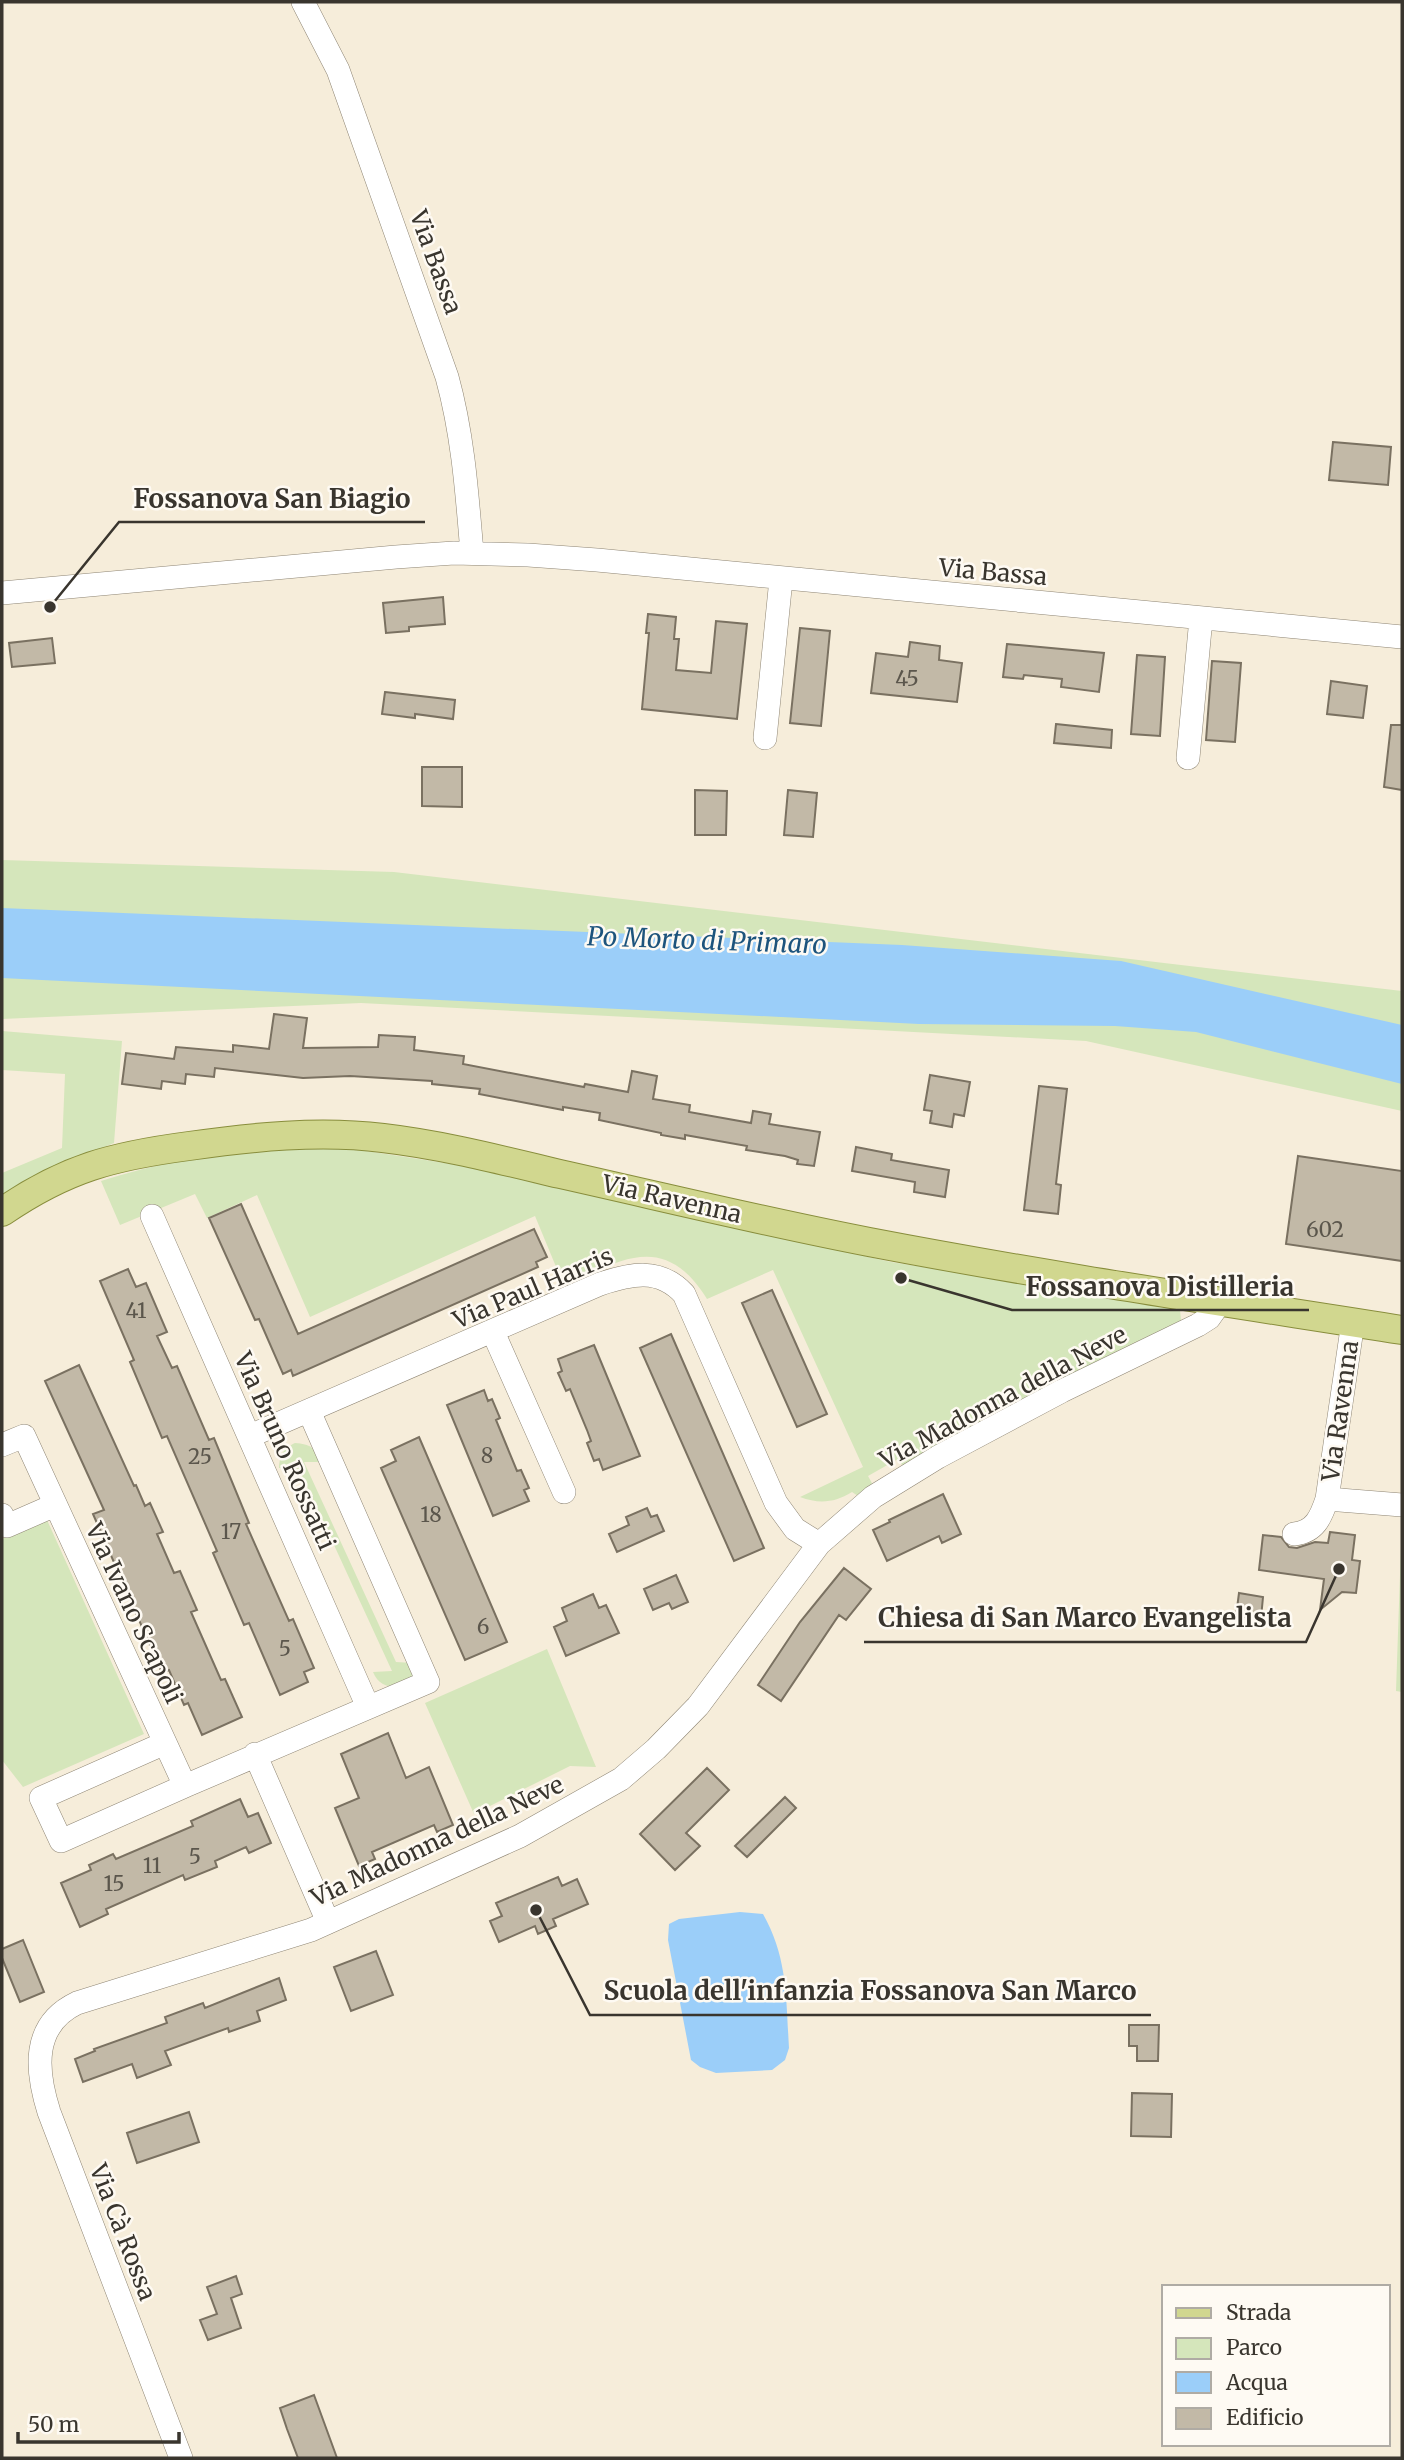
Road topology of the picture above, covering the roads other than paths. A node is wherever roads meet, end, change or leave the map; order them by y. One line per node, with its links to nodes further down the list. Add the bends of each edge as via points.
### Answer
1 (303, 2): 2 (street, Via Bassa, via 338,70 444,366 458,415)
2 (472, 554): 3 (street, Via Bassa, via 597,560); 4 (street, Via Bassa)
3 (780, 579): 5 (street, Via Bassa); 7 (street)
4 (2, 593)
5 (1200, 618): 6 (street, Via Bassa); 8 (street)
6 (1402, 637)
7 (765, 738)
8 (1188, 758)
9 (2, 1212): 11 (main road, Via Ravenna, via 29,1193 88,1165 143,1152 270,1136 382,1138 876,1244)
10 (152, 1216): 16 (street, Via Bruno Rossatti)
11 (1221, 1301): 12 (main road, Via Ravenna); 24 (street, Via Madonna della Neve, via 1198,1325 1062,1391 904,1477 873,1497)
12 (1353, 1322): 13 (main road, Via Ravenna); 19 (street, Via Ravenna)
13 (1402, 1330)
14 (493, 1332): 15 (street, Via Paul Harris); 18 (street); 24 (street, Via Paul Harris, via 628,1275 647,1273 674,1284 684,1294 776,1503 795,1529)
15 (309, 1411): 16 (street, Via Paul Harris); 25 (street, Via Bruno Rossatti, via 428,1682)
16 (250, 1436): 25 (street, Via Bruno Rossatti)
17 (2, 1446): 20 (street, Via Ivano Scapoli, via 24,1436)
18 (564, 1492)
19 (1327, 1499): 21 (street, Via Ravenna); 23 (street, Via Ravenna, via 1316,1524)
20 (55, 1505): 22 (street, Via Ivano Scapoli, via 7,1526); 26 (street, Via Ivano Scapoli)
21 (1402, 1505)
22 (2, 1515)
23 (1294, 1534)
24 (820, 1544): 29 (street, Via Madonna della Neve, via 698,1706 621,1779 520,1836)
25 (368, 1707): 27 (street, Via Bruno Rossatti)
26 (165, 1743): 28 (street, Via Ivano Scapoli); 28 (street, Via Ivano Scapoli, via 41,1798 61,1841)
27 (255, 1754): 28 (street, Via Ivano Scapoli); 29 (street)
28 (185, 1786)
29 (328, 1922): 30 (street, Via Madonna della Neve, via 282,1941 77,2003)
30 (52, 2021): 31 (street, Via Cà Rossa, via 39,2064 40,2084)
31 (181, 2458)

